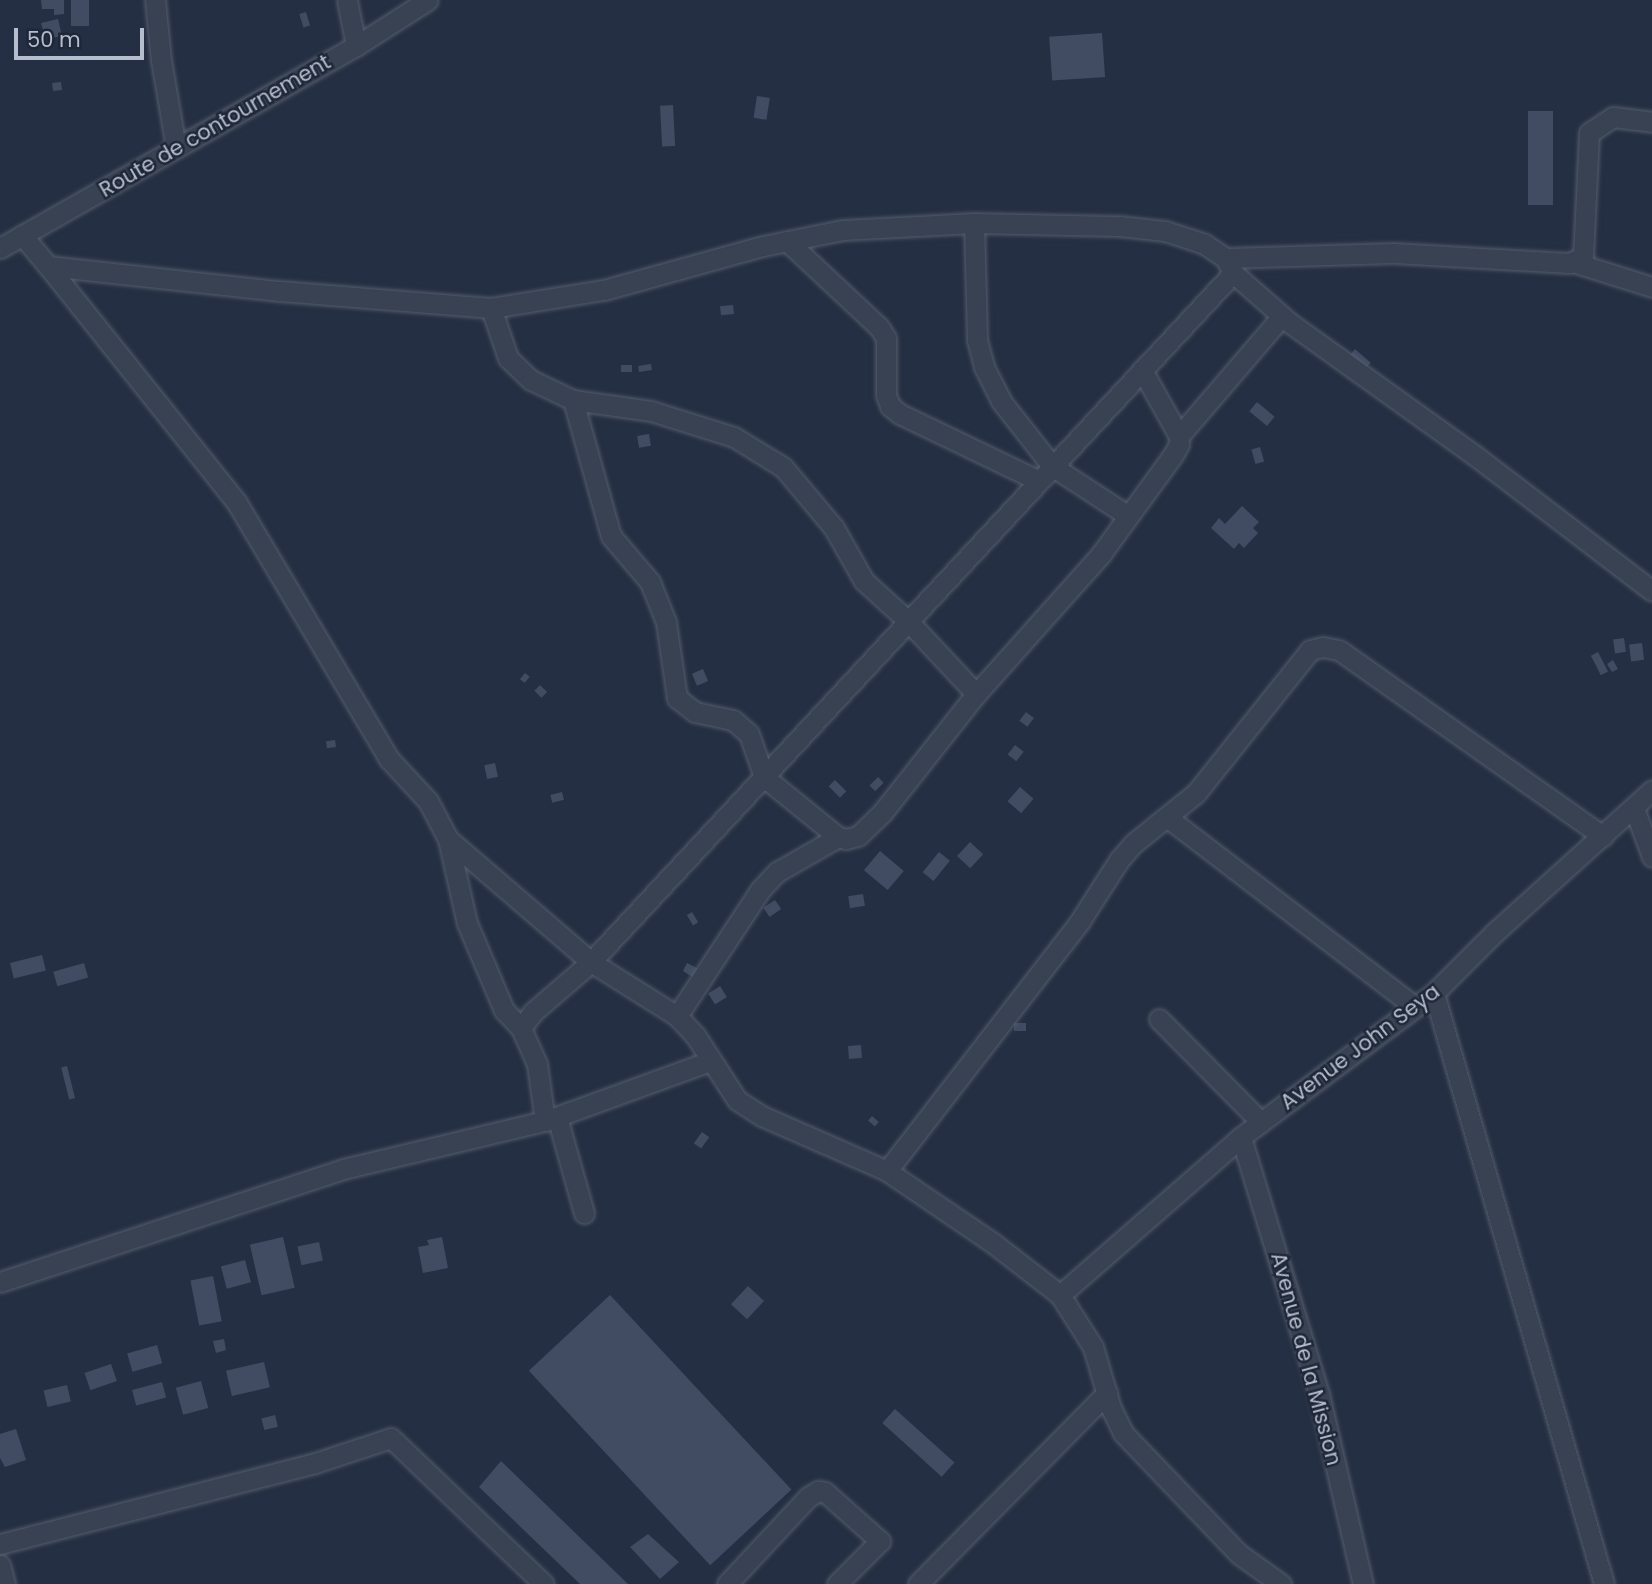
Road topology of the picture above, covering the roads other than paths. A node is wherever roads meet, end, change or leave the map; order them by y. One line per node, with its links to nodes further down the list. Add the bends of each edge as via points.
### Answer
1 (155, 0): 6 (street)
2 (347, 0): 4 (street)
3 (428, 0): 4 (street, Route de contournement)
4 (356, 46): 6 (street, Route de contournement)
5 (1652, 122): 11 (street, via 1613,117 1589,134 1583,257)
6 (177, 148): 8 (street, Route de contournement)
7 (974, 223): 9 (street, via 843,230); 13 (street, via 1164,231 1203,243); 20 (street, via 977,340 984,367)
8 (23, 235): 10 (street, Route de contournement); 12 (street)
9 (788, 241): 15 (street, via 604,290); 20 (street, via 886,338 890,406)
10 (0, 248)
11 (1576, 262): 13 (street, via 1394,253); 14 (street)
12 (48, 265): 15 (street); 31 (street, via 237,503 389,759 428,801)
13 (1229, 265): 16 (street); 17 (street)
14 (1652, 287)
15 (491, 308): 18 (street, via 508,358 531,380)
16 (1282, 316): 19 (street); 22 (street)
17 (1142, 370): 19 (street); 20 (street)
18 (573, 400): 23 (street, via 651,411 687,422 734,437 783,467 834,528 864,582); 25 (street, via 611,536 650,582 666,622 677,698 695,712 733,720 749,734)
19 (1179, 436): 21 (street, via 1173,455)
20 (1045, 473): 21 (street); 23 (street)
21 (1127, 515): 24 (street, via 1101,554)
22 (1652, 591)
23 (908, 621): 24 (street); 25 (street)
24 (976, 694): 30 (street, via 882,813 858,836)
25 (764, 777): 30 (street); 33 (street)
26 (1652, 790): 27 (street, Avenue John Seya)
27 (1634, 808): 29 (street, Avenue John Seya); 32 (street)
28 (1168, 818): 29 (street, via 1196,793 1310,650 1323,647 1339,650); 35 (street); 43 (street, via 1119,860 1080,921)
29 (1603, 836): 34 (street, Avenue John Seya)
30 (838, 837): 36 (street, via 777,872 760,890)
31 (448, 839): 33 (street); 38 (street, via 467,923 504,1010)
32 (1652, 857)
33 (591, 962): 36 (street); 38 (street)
34 (1434, 993): 35 (street, Avenue John Seya); 57 (street)
35 (1415, 1007): 41 (street, Avenue John Seya)
36 (677, 1016): 39 (street)
37 (1159, 1019): 41 (street)
38 (521, 1028): 40 (street, via 537,1064)
39 (710, 1061): 40 (street); 43 (street, via 737,1100 762,1116)
40 (551, 1119): 44 (street); 45 (street, via 343,1169)
41 (1261, 1122): 42 (street, Avenue John Seya)
42 (1241, 1137): 46 (street, Avenue John Seya); 56 (street, Avenue de la Mission, via 1319,1394)
43 (887, 1171): 46 (street)
44 (584, 1213)
45 (0, 1282)
46 (1060, 1295): 47 (street, via 1093,1347)
47 (1107, 1393): 54 (street); 55 (street, via 1123,1433 1239,1554)
48 (0, 1544): 51 (street, via 316,1463 391,1438)
49 (0, 1565): 50 (street)
50 (5, 1584)
51 (544, 1584)
52 (727, 1584): 53 (street, via 818,1491 825,1492 880,1541)
53 (837, 1584)
54 (918, 1584)
55 (1280, 1584)
56 (1363, 1584)
57 (1604, 1584)

